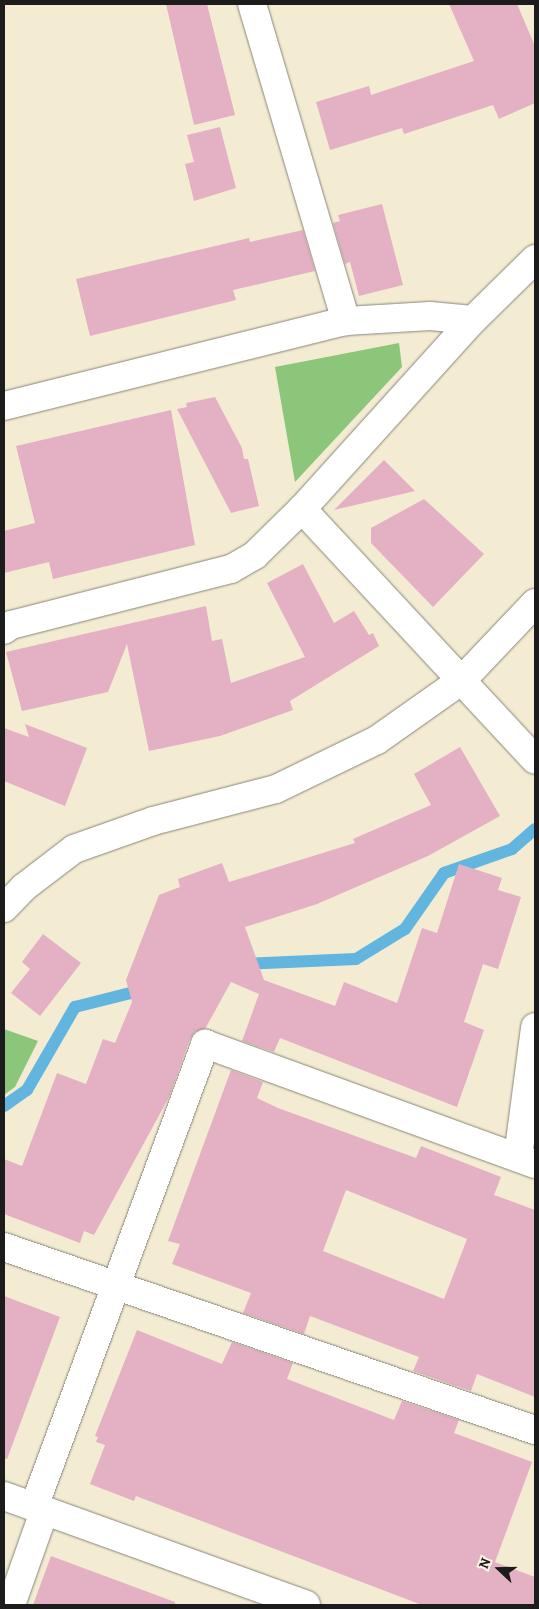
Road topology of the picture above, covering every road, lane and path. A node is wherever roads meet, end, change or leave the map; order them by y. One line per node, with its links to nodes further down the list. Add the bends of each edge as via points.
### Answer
1 (252, 4): 4 (street)
2 (535, 259): 3 (street)
3 (473, 320): 4 (street, via 430,316); 6 (street)
4 (346, 321): 5 (street)
5 (4, 406)
6 (302, 509): 8 (street, via 255,555 231,569 21,622); 9 (street)
7 (535, 603): 9 (street)
8 (4, 630)
9 (462, 680): 10 (street); 11 (street, via 377,740 276,789 153,821 74,849 23,888)
10 (535, 760)
11 (4, 908)
12 (535, 1027): 13 (street)
13 (526, 1160): 15 (street, via 205,1044)
14 (4, 1247): 15 (street)
15 (116, 1285): 16 (street); 18 (street)
16 (535, 1430)
17 (4, 1496): 18 (street)
18 (39, 1509): 19 (street); 20 (street)
19 (11, 1605)
20 (306, 1605)

